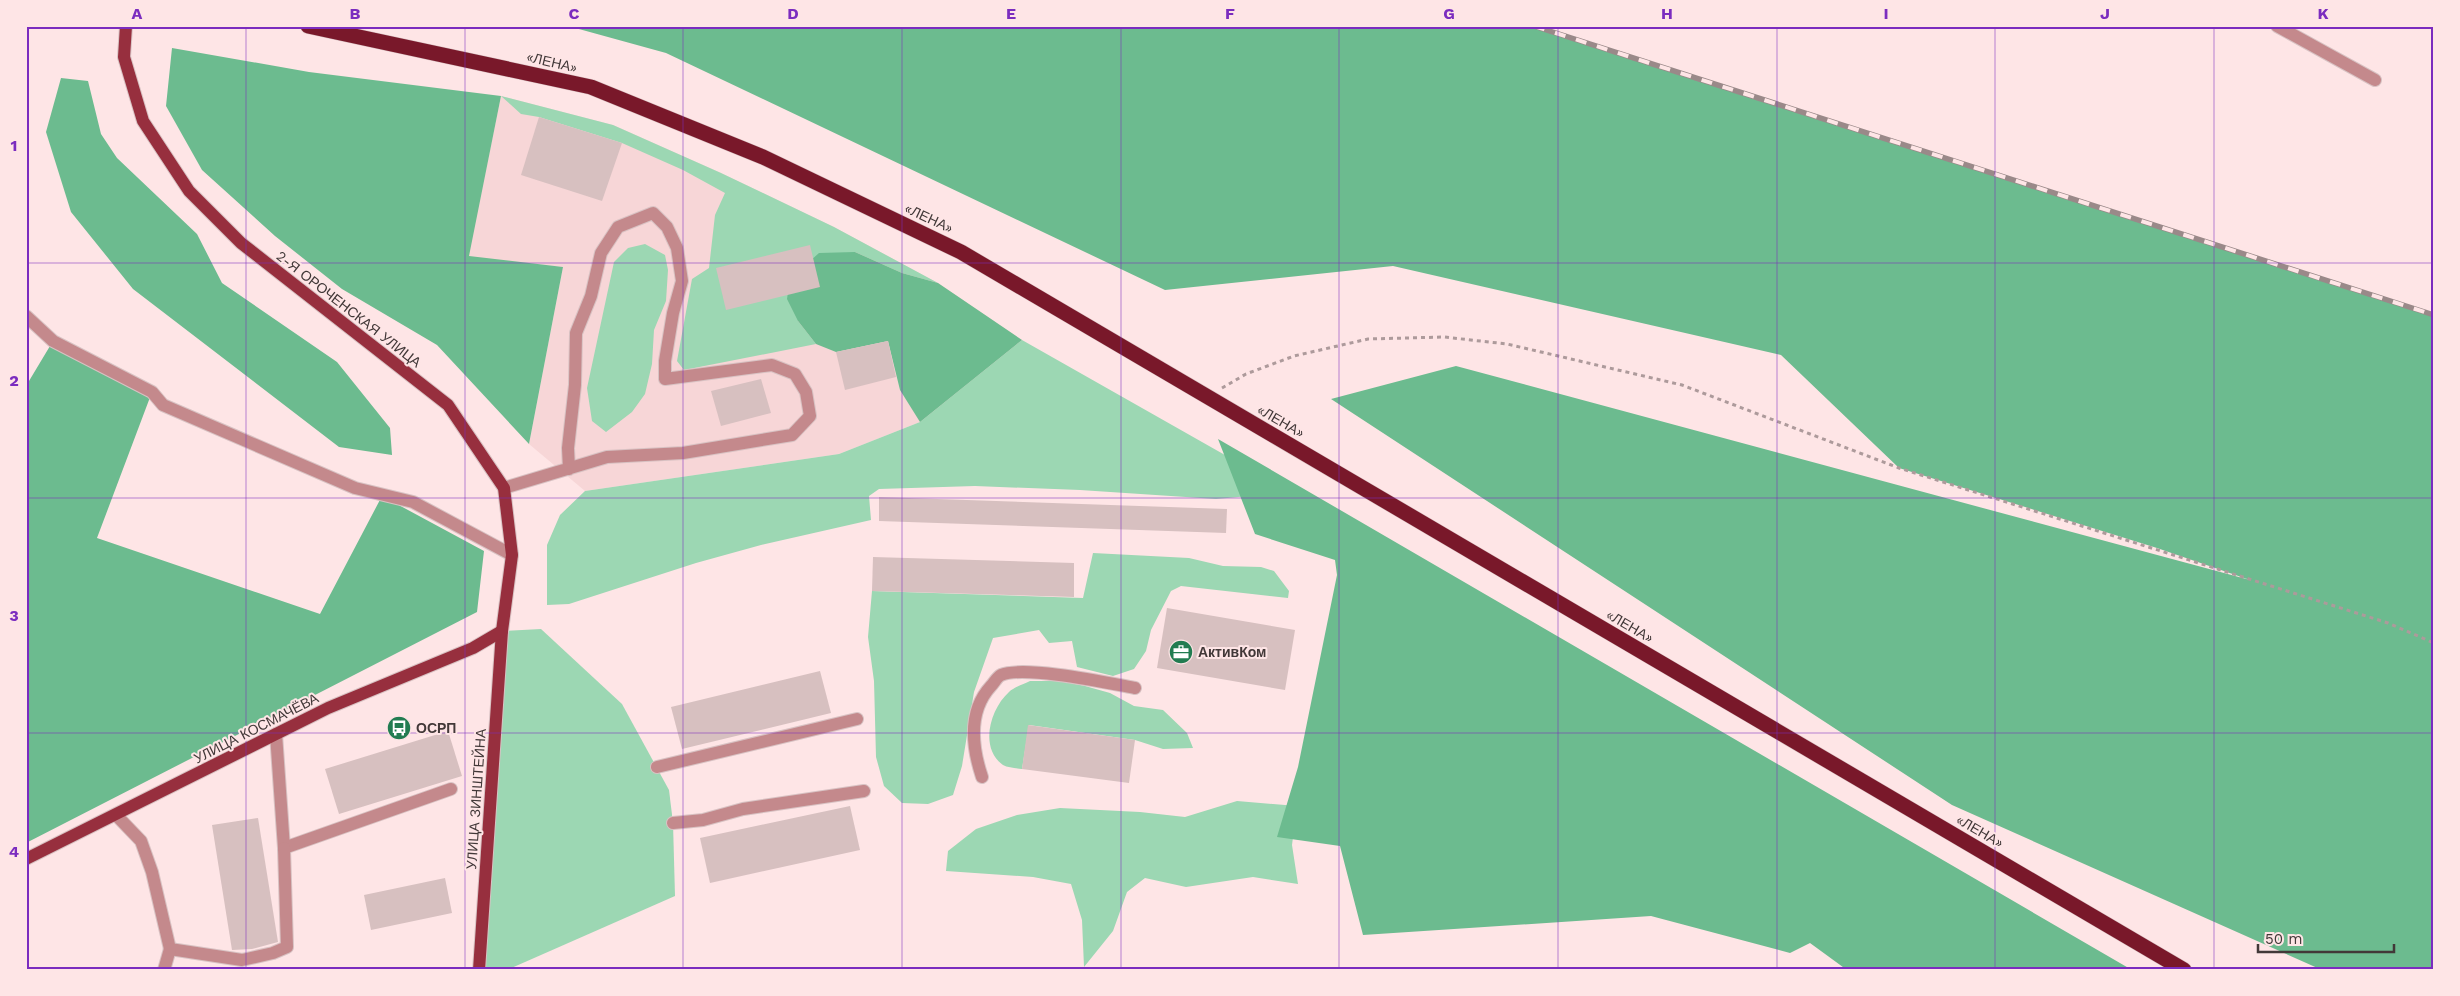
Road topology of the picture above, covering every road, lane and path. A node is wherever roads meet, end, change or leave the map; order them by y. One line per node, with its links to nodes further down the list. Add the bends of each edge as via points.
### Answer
1 (126, 26): 8 (main road, 2-Я ОРОЧЕНСКАЯ УЛИЦА, via 124,57 143,121 189,191 241,243 448,405)
2 (308, 26): 6 (highway, «ЛЕНА», via 591,87 744,150 961,252)
3 (2277, 26): 4 (lane)
4 (2375, 80)
5 (26, 316): 9 (lane, via 53,341 152,392 163,405 355,488 414,502)
6 (1206, 397): 11 (path, via 1246,374 1278,362 1368,339 1444,337 1507,344 1682,385 1899,468 2388,622); 26 (highway, «ЛЕНА»)
7 (569, 468): 7 (lane, via 607,457 683,453 792,435 810,416 806,392 795,374 772,365 665,379 673,313 682,281 677,248 667,227 652,213 618,227 601,253 591,296 576,333); 8 (lane)
8 (504, 488): 9 (main road, 2-Я ОРОЧЕНСКАЯ УЛИЦА)
9 (512, 555): 10 (main road, 2-Я ОРОЧЕНСКАЯ УЛИЦА)
10 (502, 631): 14 (main road, УЛИЦА КОСМАЧЁВА, via 472,648 328,708); 25 (main road, УЛИЦА ЗИНШТЕЙНА)
11 (2434, 642)
12 (1135, 688): 16 (lane, via 1050,674 1000,676 982,696 975,713 974,747)
13 (858, 719): 15 (lane)
14 (276, 734): 19 (main road, УЛИЦА КОСМАЧЁВА); 21 (lane)
15 (657, 767)
16 (982, 777)
17 (451, 789): 21 (lane)
18 (864, 791): 20 (lane)
19 (116, 815): 22 (main road, УЛИЦА КОСМАЧЁВА); 23 (lane, via 142,840)
20 (673, 823)
21 (284, 848): 23 (lane, via 287,948 242,960)
22 (26, 859)
23 (170, 949): 24 (lane)
24 (164, 970)
25 (479, 970)
26 (2184, 970)

